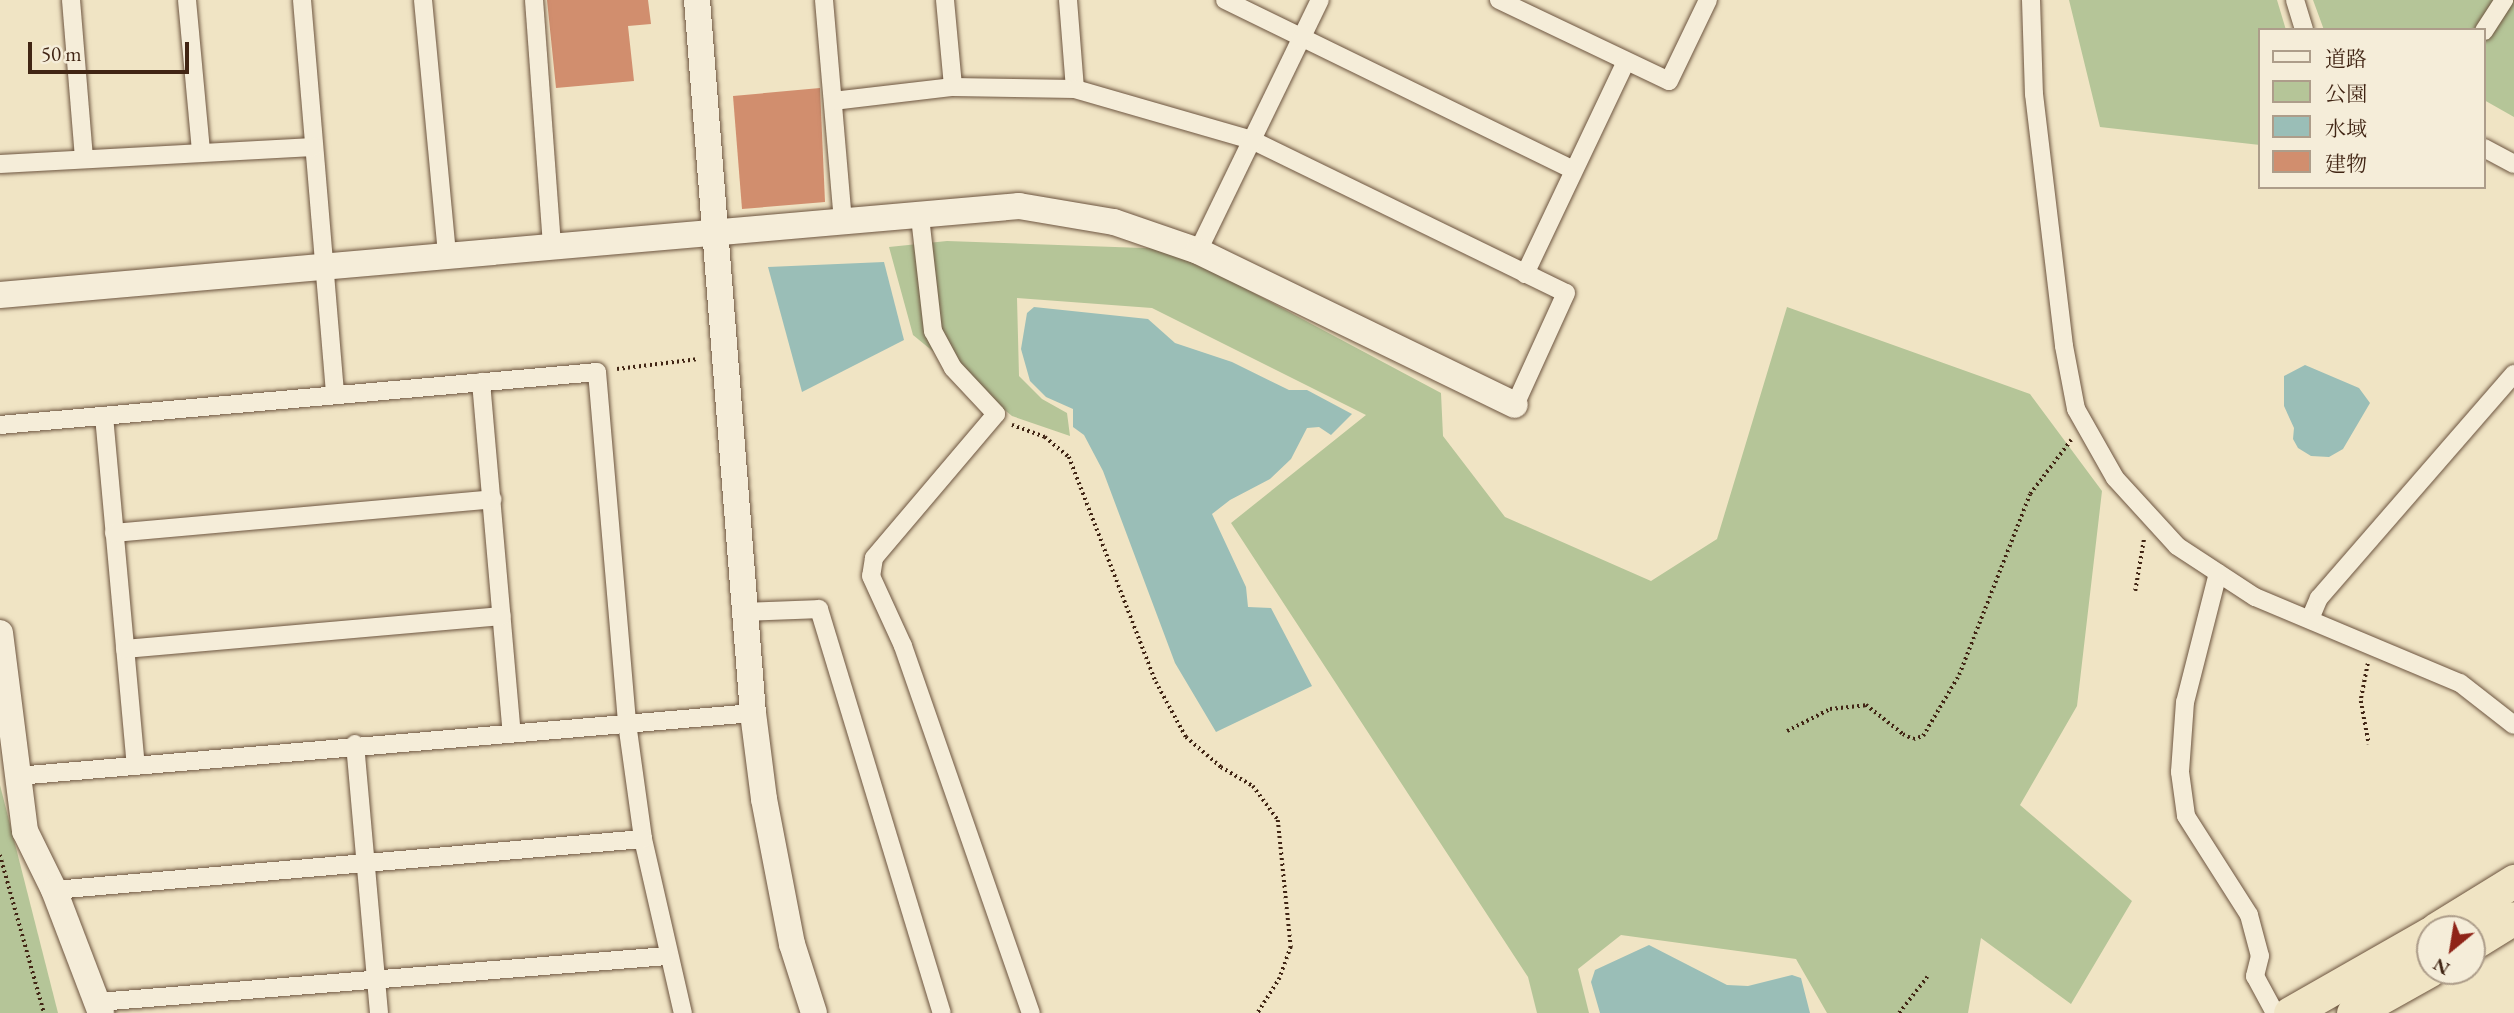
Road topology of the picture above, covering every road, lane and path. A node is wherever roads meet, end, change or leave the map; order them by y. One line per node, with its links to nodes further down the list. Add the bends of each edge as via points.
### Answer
1 (71, 0): 28 (street)
2 (187, 0): 27 (street)
3 (302, 0): 25 (street)
4 (423, 0): 37 (street)
5 (534, 0): 35 (street)
6 (697, 0): 34 (street)
7 (824, 0): 23 (street)
8 (945, 0): 21 (street)
9 (1068, 0): 22 (street)
10 (1225, 0): 19 (street)
11 (1320, 0): 19 (street)
12 (1499, 0): 20 (street)
13 (1708, 0): 20 (street, via 1669,81)
14 (2031, 0): 50 (street, via 2046,217 2076,410)
15 (2295, 0): 17 (street)
16 (2504, 0): 18 (street)
17 (2303, 28)
18 (2486, 28)
19 (1303, 35): 24 (street); 31 (street)
20 (1625, 63): 31 (street)
21 (953, 88): 22 (street); 23 (street)
22 (1075, 89): 24 (street)
23 (832, 101): 33 (street)
24 (1252, 140): 36 (street); 39 (street)
25 (314, 146): 27 (street); 38 (street)
26 (2486, 149): 30 (street)
27 (201, 150): 28 (street)
28 (84, 158): 29 (street)
29 (0, 164)
30 (2514, 164)
31 (1574, 170): 39 (street)
32 (920, 217): 33 (street); 36 (street, via 1019,206 1114,222); 47 (street, via 933,331 953,368)
33 (843, 222): 34 (street)
34 (713, 233): 35 (street); 56 (street)
35 (552, 247): 37 (street)
36 (1198, 251): 46 (street)
37 (447, 256): 38 (street)
38 (324, 267): 40 (street); 45 (street)
39 (1525, 274): 46 (street, via 1566,293)
40 (0, 295)
41 (698, 359): 42 (path)
42 (597, 372): 44 (street); 63 (street)
43 (2514, 374): 58 (street, via 2319,598)
44 (481, 382): 45 (street); 51 (street)
45 (335, 395): 48 (street)
46 (1516, 405)
47 (996, 414): 90 (street, via 870,567 903,646); 91 (path, via 1028,433 1045,437 1069,457 1174,716 1203,754 1253,786 1278,820 1291,947 1280,978)
48 (104, 416): 49 (street); 53 (street)
49 (0, 425)
50 (2087, 429): 52 (street, via 2115,478); 65 (path, via 2060,452 2030,494 1959,675 1923,736 1903,734 1866,705 1830,709)
51 (492, 499): 53 (street); 57 (street)
52 (2153, 523): 54 (street, via 2177,546); 55 (path, via 2146,531)
53 (114, 533): 61 (street)
54 (2218, 573): 58 (street, via 2255,597); 93 (street, via 2186,702 2180,772 2186,817 2249,915 2260,956 2255,976)
55 (2135, 591)
56 (745, 612): 62 (street); 89 (street, via 819,609)
57 (502, 616): 61 (street); 66 (street)
58 (2310, 619): 60 (street)
59 (0, 633): 70 (street)
60 (2374, 646): 64 (street, via 2459,683); 68 (path, via 2361,701)
61 (125, 649): 69 (street)
62 (753, 713): 63 (street); 88 (street, via 792,944)
63 (627, 723): 66 (street); 71 (street)
64 (2514, 725)
65 (1787, 731)
66 (512, 733): 67 (street)
67 (355, 744): 69 (street); 73 (street)
68 (2369, 744)
69 (136, 766): 70 (street)
70 (17, 776): 75 (street, via 25,831)
71 (643, 839): 73 (street); 80 (street)
72 (0, 855): 85 (path)
73 (365, 863): 75 (street); 83 (street)
74 (2514, 881): 76 (highway)
75 (54, 890): 84 (street)
76 (2459, 915)
77 (2514, 918): 78 (highway)
78 (2486, 935)
79 (2416, 941): 94 (highway)
80 (667, 956): 83 (street); 87 (street)
81 (1927, 977): 92 (path)
82 (2416, 978): 95 (highway)
83 (376, 979): 84 (street); 86 (street)
84 (99, 1008)
85 (44, 1013)
86 (379, 1013)
87 (683, 1013)
88 (814, 1013)
89 (942, 1013)
90 (1031, 1013)
91 (1258, 1013)
92 (1899, 1013)
93 (2276, 1013)
94 (2290, 1013)
95 (2353, 1013)

